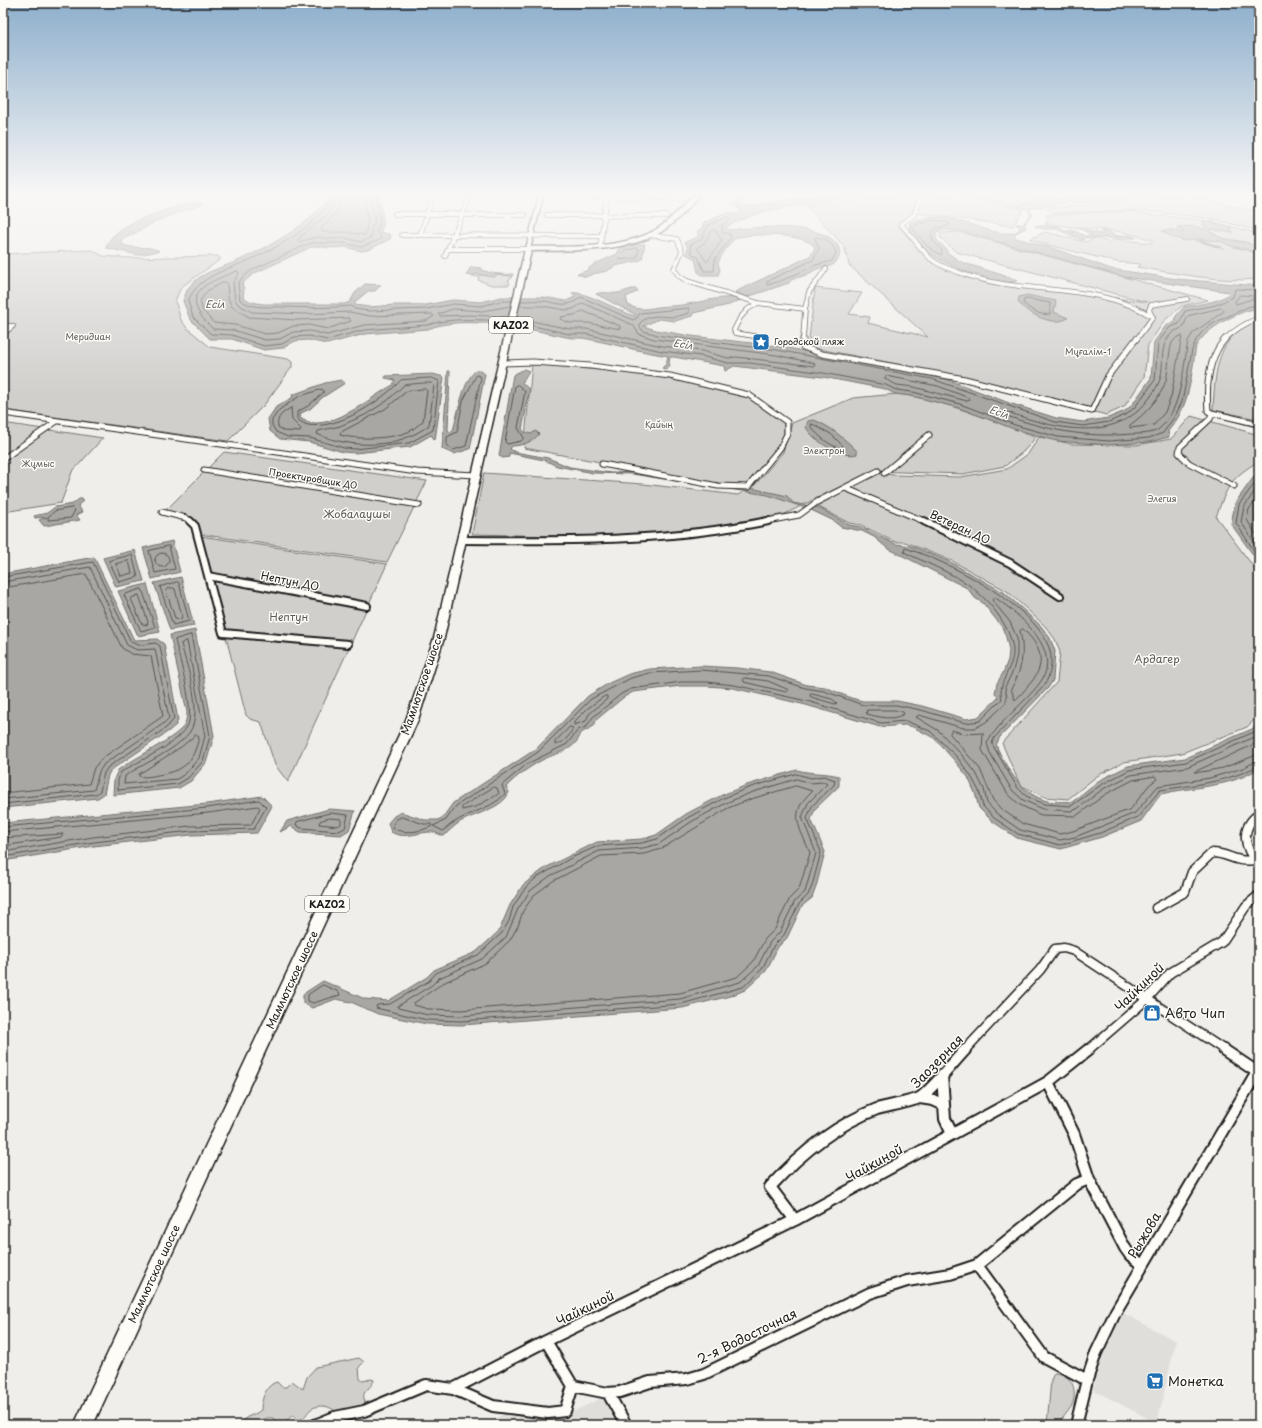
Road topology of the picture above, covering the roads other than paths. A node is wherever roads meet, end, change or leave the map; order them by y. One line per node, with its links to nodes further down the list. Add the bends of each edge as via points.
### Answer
1 (525, 263): 13 (highway, KAZ02)
2 (677, 263): 6 (street, via 674,269 680,276 700,286)
3 (937, 263): 8 (street, via 975,279 1032,288 1066,290 1125,303)
4 (826, 270): 7 (street, via 809,292)
5 (1187, 299): 8 (street, via 1151,305 1149,310)
6 (758, 302): 7 (street); 12 (street, via 740,318 734,330 740,335)
7 (805, 309): 8 (street, via 804,348 822,354 965,379 1092,411 1108,376)
8 (1153, 316)
9 (1259, 318): 15 (street, via 1243,324 1218,346 1206,384 1208,410)
10 (3, 326): 11 (street, via 13,326)
11 (3, 334)
12 (760, 337)
13 (502, 361): 20 (street, via 591,366 670,376 749,395 787,422 787,434 780,448 748,487 718,486); 24 (highway, Мамлютское шоссе / KAZ02)
14 (3, 413): 16 (street)
15 (1212, 413): 17 (street); 25 (street, via 1210,419 1180,447 1179,453 1190,463)
16 (57, 421): 19 (street); 24 (street, via 417,472)
17 (1259, 424)
18 (929, 435): 23 (street)
19 (3, 459)
20 (602, 464)
21 (204, 470): 27 (street, Проектировщик ДО)
22 (878, 471): 26 (street)
23 (884, 473)
24 (476, 476): 29 (highway, Мамлютское шоссе / KAZ02)
25 (1234, 486)
26 (845, 488): 29 (street, via 799,515 652,538 562,541); 31 (street, Ветеран ДО, via 972,543 1034,576)
27 (419, 505)
28 (162, 512): 30 (street, via 186,518 195,526)
29 (461, 540): 54 (highway, Мамлютское шоссе / KAZ02, via 439,638 412,720)
30 (208, 576): 32 (street, Нептун ДО); 33 (street, via 223,633)
31 (1060, 596)
32 (368, 606)
33 (348, 644)
34 (1259, 814): 35 (street, via 1250,821 1246,832 1247,847)
35 (1257, 862): 37 (street, via 1241,862 1212,853 1192,872 1186,892)
36 (1259, 894): 38 (street, Чайкиной, via 1246,906 1222,942 1170,973)
37 (1156, 908)
38 (1146, 1000): 39 (street); 40 (street, Заозерная, via 1074,951 1055,949 1040,970); 41 (street, Чайкиной)
39 (1258, 1070): 48 (street, Рыжова)
40 (942, 1075): 42 (street, Заозерная); 43 (street)
41 (1048, 1082): 44 (street, Чайкиной); 45 (street, via 1074,1134)
42 (920, 1098): 43 (street); 46 (street, Заозерная, via 897,1102 844,1124 788,1165 770,1187)
43 (944, 1105): 44 (street, via 945,1119)
44 (952, 1134): 46 (street, Чайкиной)
45 (1089, 1179): 47 (street, 2-я Водосточная, via 1077,1184); 48 (street, via 1127,1252)
46 (795, 1220): 49 (street, Чайкиной)
47 (977, 1265): 50 (street, via 1041,1356 1050,1363); 53 (street, 2-я Водосточная, via 950,1274 907,1281 870,1292 704,1374 650,1382 620,1392)
48 (1142, 1265): 50 (street, Рыжова, via 1116,1311 1096,1353)
49 (546, 1341): 51 (street); 52 (street, Чайкиной)
50 (1087, 1380): 57 (street, Рыжова)
51 (573, 1386): 52 (street, via 565,1411 548,1413 493,1406); 53 (street, 2-я Водосточная)
52 (454, 1389): 55 (street, via 432,1385 420,1386 364,1411 335,1417)
53 (608, 1393): 56 (street)
54 (83, 1425)
55 (315, 1425)
56 (626, 1425)
57 (1076, 1425)

